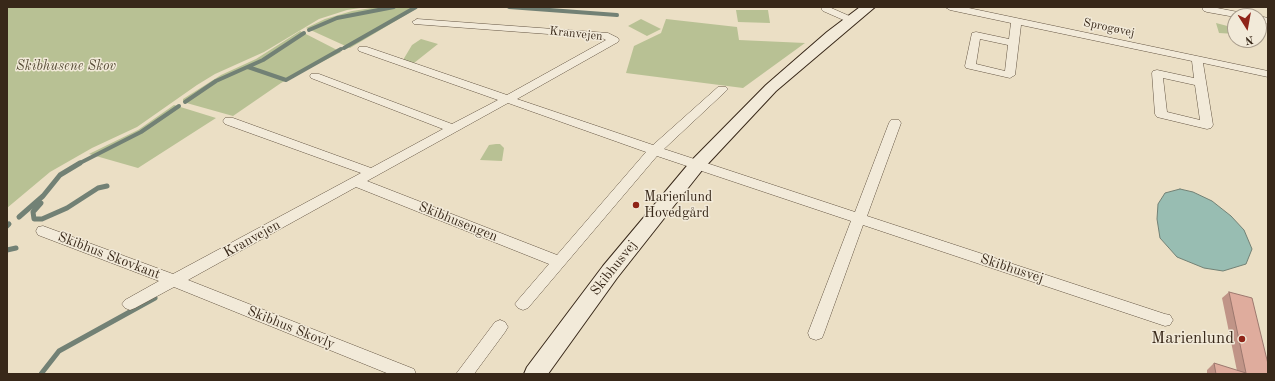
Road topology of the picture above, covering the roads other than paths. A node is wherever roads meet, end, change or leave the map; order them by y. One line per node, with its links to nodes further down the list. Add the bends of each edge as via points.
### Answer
1 (868, 7): 7 (street, Skibhusvej)
2 (950, 7): 8 (street, Sprogøvej)
3 (827, 8): 6 (street); 7 (street)
4 (1207, 9): 5 (street)
5 (1227, 13)
6 (817, 16)
7 (851, 20): 22 (street, Skibhusvej, via 771,88)
8 (1016, 21): 10 (street); 12 (street, Sprogøvej)
9 (417, 22): 17 (street, Kranvejen, via 604,35 614,40)
10 (1014, 43): 10 (street, via 1010,75 970,66 976,35)
11 (363, 49): 17 (street)
12 (1197, 59): 13 (street, Sprogøvej); 15 (street)
13 (1268, 74)
14 (315, 76): 20 (street)
15 (1201, 83): 15 (street, via 1207,126 1161,114 1157,73)
16 (722, 89): 21 (street)
17 (508, 99): 20 (street, Kranvejen); 21 (street)
18 (229, 121): 23 (street)
19 (895, 123): 25 (street)
20 (454, 129): 23 (street, Kranvejen)
21 (654, 151): 22 (street); 27 (street)
22 (697, 165): 25 (street, Skibhusvej); 36 (street, Skibhusvej, via 610,272)
23 (373, 173): 24 (street, Kranvejen)
24 (356, 182): 27 (street, Skibhusengen); 28 (street, Kranvejen)
25 (859, 218): 31 (street, Skibhusvej); 33 (street)
26 (43, 231): 28 (street, Skibhus Skovkant)
27 (560, 262): 30 (street)
28 (175, 281): 29 (street, Kranvejen); 34 (street, Skibhus Skovly)
29 (130, 304)
30 (523, 304)
31 (1165, 320)
32 (500, 327): 35 (street)
33 (816, 334)
34 (408, 374)
35 (464, 374)
36 (535, 374)

